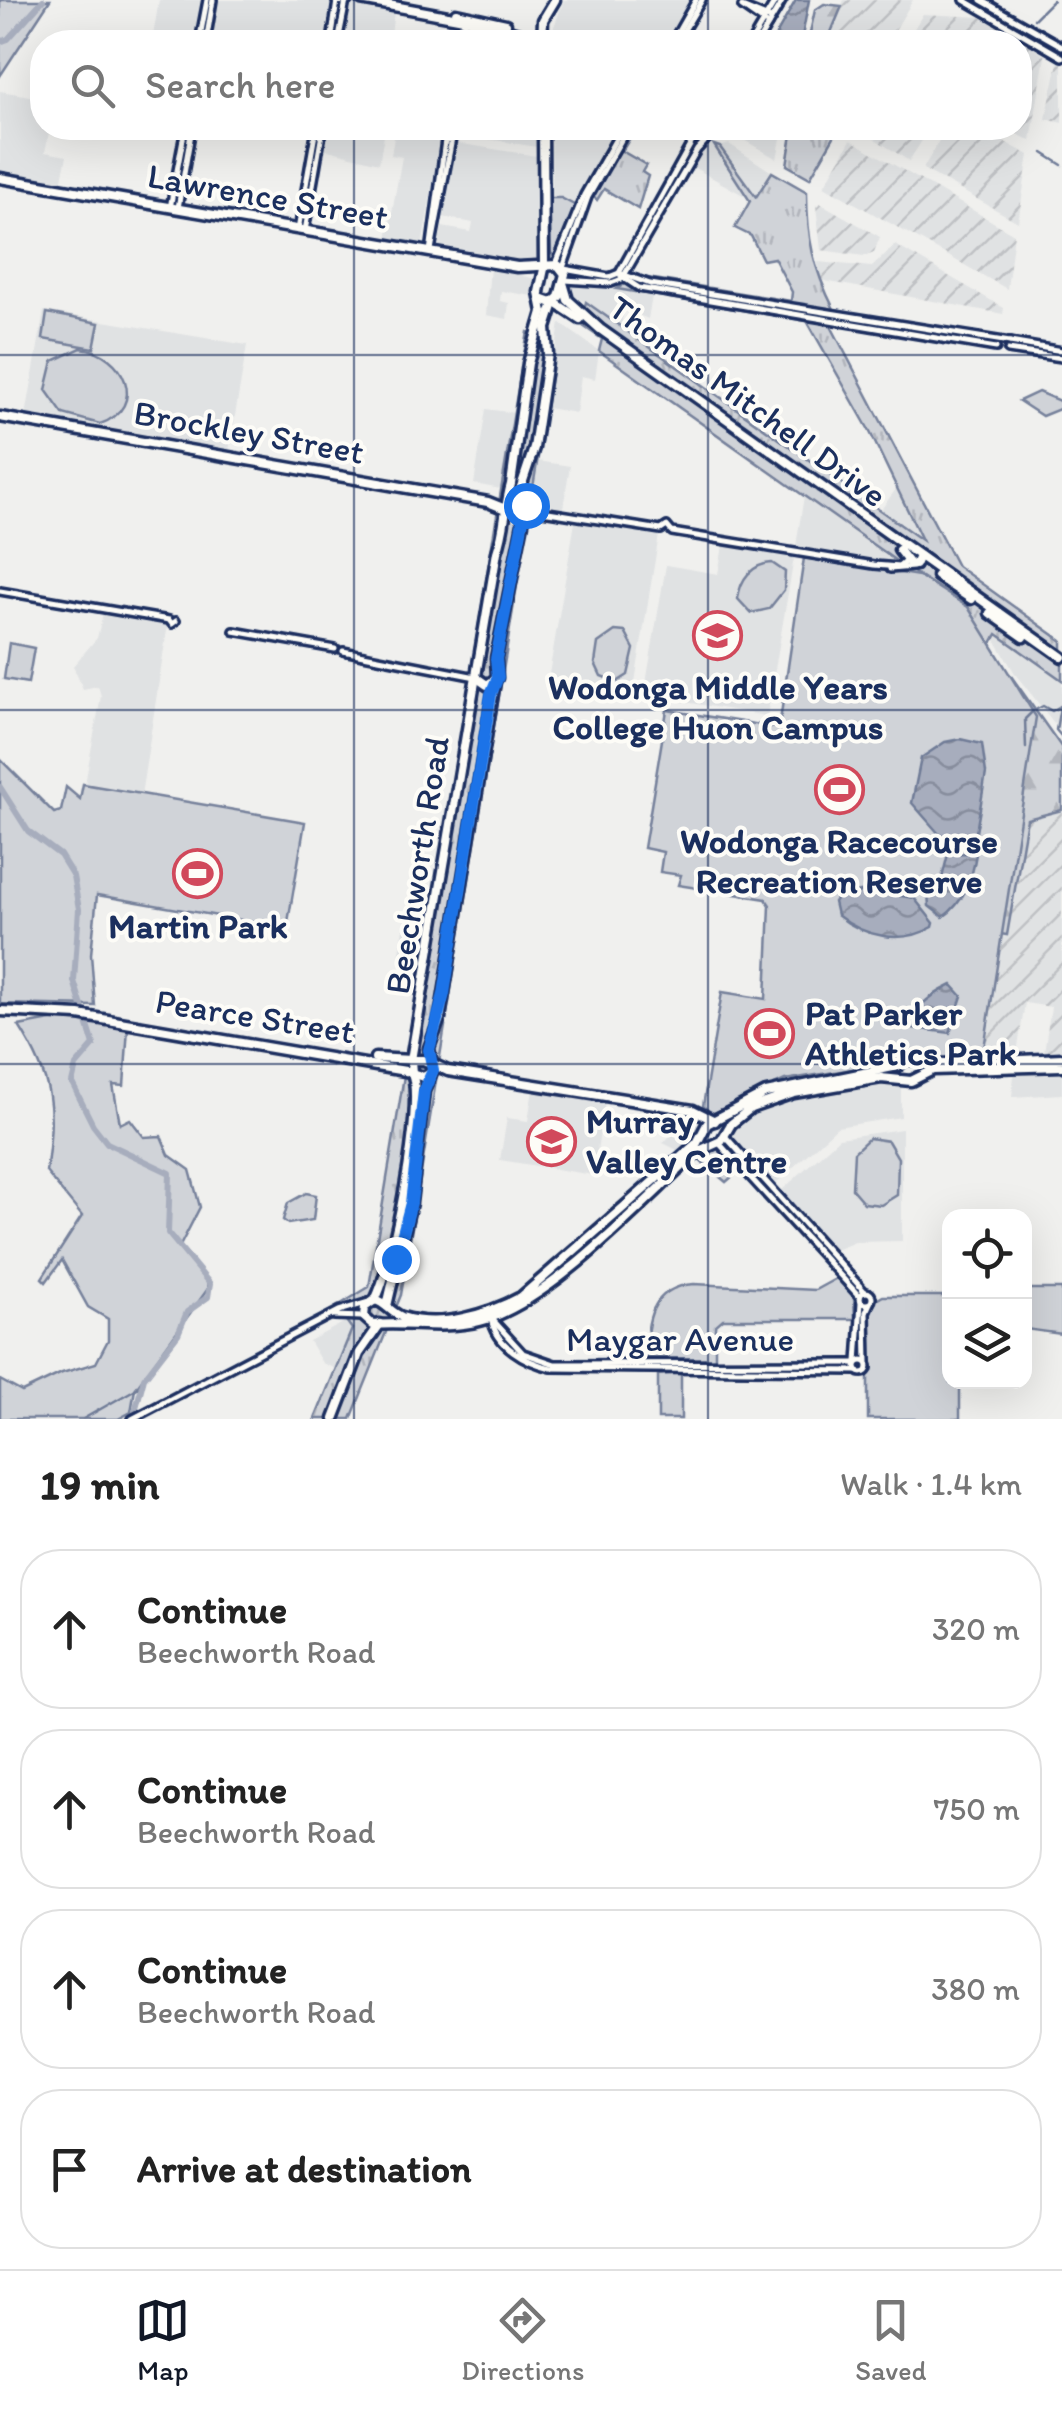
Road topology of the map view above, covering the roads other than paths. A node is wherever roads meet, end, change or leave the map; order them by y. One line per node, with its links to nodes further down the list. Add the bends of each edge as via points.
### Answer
1 (361, 0): 11 (main road)
2 (383, 0): 11 (main road)
3 (556, 0): 17 (main road)
4 (699, 0): 18 (street)
5 (780, 0): 12 (street)
6 (964, 0): 20 (street)
7 (981, 0): 22 (street)
8 (345, 1): 14 (street)
9 (210, 2): 13 (street)
10 (744, 8): 12 (street)
11 (468, 18): 15 (street); 16 (main road)
12 (767, 21): 19 (street)
13 (205, 30)
14 (336, 30)
15 (467, 30)
16 (510, 30)
17 (546, 30)
18 (681, 30)
19 (762, 30)
20 (1015, 30)
21 (1032, 40): 24 (street)
22 (1054, 42): 23 (street); 24 (street)
23 (1062, 46)
24 (1051, 51): 25 (street)
25 (1062, 57)
26 (186, 140): 36 (street)
27 (318, 140): 37 (street)
28 (448, 140): 38 (street)
29 (544, 140): 39 (main road, via 548,254)
30 (544, 140): 41 (main road, Beechworth Road)
31 (618, 140): 39 (street, via 586,196)
32 (692, 140): 35 (street)
33 (707, 140): 35 (street)
34 (0, 178): 36 (main road, Lawrence Street)
35 (669, 193): 43 (street)
36 (174, 208): 37 (main road, Lawrence Street)
37 (302, 230): 38 (main road, Lawrence Street)
38 (430, 252): 40 (main road, Lawrence Street)
39 (559, 266): 41 (main road); 42 (street); 45 (main road)
40 (526, 268): 41 (main road, Lawrence Street); 44 (main road, Lawrence Street)
41 (544, 268): 44 (main road, Beechworth Road)
42 (578, 275): 43 (street); 43 (street, via 607,282); 45 (street)
43 (622, 275): 49 (street, via 688,293)
44 (541, 280): 46 (main road, Beechworth Road)
45 (564, 282): 47 (main road); 50 (main road, Thomas Mitchell Drive, via 576,309)
46 (540, 298): 47 (main road, Thomas Mitchell Drive); 53 (main road, Beechworth Road, via 543,312)
47 (554, 303): 50 (main road, Thomas Mitchell Drive); 54 (main road)
48 (1010, 342): 49 (street); 51 (street); 52 (street)
49 (997, 344): 51 (street)
50 (624, 350): 58 (main road, Thomas Mitchell Drive)
51 (1008, 350): 52 (street)
52 (1062, 354)
53 (524, 388): 54 (main road); 56 (main road, Beechworth Road)
54 (543, 392): 57 (main road, via 522,485)
55 (0, 417): 56 (main road, Brockley Street)
56 (504, 504): 57 (main road); 57 (main road); 64 (main road, Beechworth Road, via 507,525)
57 (524, 507): 58 (street, via 661,530 664,537 672,532 903,571); 63 (main road)
58 (913, 560): 62 (main road, Thomas Mitchell Drive)
59 (0, 590): 60 (street)
60 (169, 620)
61 (234, 632): 64 (street)
62 (1062, 660)
63 (496, 671): 64 (main road, via 488,666); 65 (main road, Beechworth Road)
64 (477, 674): 65 (main road, via 485,684); 66 (main road, Beechworth Road)
65 (495, 682): 67 (main road, Beechworth Road)
66 (454, 816): 67 (main road); 69 (main road, Beechworth Road)
67 (472, 819): 68 (main road, Beechworth Road)
68 (449, 962): 69 (main road); 78 (main road, Beechworth Road, via 429,1048)
69 (428, 968): 73 (main road, Beechworth Road)
70 (0, 1011): 72 (main road, Pearce Street, via 120,1019)
71 (1062, 1058): 75 (main road)
72 (361, 1059): 73 (main road, Pearce Street); 79 (main road, Pearce Street)
73 (411, 1060): 78 (main road, Pearce Street); 79 (main road, Beechworth Road)
74 (916, 1062): 75 (main road); 76 (main road); 80 (main road)
75 (1025, 1064): 77 (main road); 80 (main road, via 933,1070)
76 (898, 1066): 81 (main road); 83 (main road, via 788,1086)
77 (1062, 1066)
78 (432, 1070): 79 (main road, Pearce Street, via 422,1077); 82 (main road); 86 (main road, Beechworth Road)
79 (412, 1073): 87 (main road, via 416,1097)
80 (916, 1078): 81 (main road)
81 (901, 1079): 85 (main road, via 780,1096 752,1108)
82 (688, 1110): 83 (main road); 84 (main road)
83 (715, 1121): 84 (main road); 85 (main road)
84 (704, 1129): 85 (main road); 88 (main road)
85 (721, 1138): 88 (main road); 89 (street)
86 (411, 1203): 87 (main road); 91 (main road, Beechworth Road)
87 (400, 1204): 90 (main road, via 389,1262)
88 (605, 1230): 92 (main road, via 533,1298)
89 (862, 1297): 97 (street, via 870,1303); 98 (street)
90 (372, 1302): 91 (main road); 93 (street); 94 (main road)
91 (388, 1307): 92 (main road, via 418,1319); 95 (main road, Beechworth Road)
92 (490, 1315): 95 (main road, via 454,1326); 98 (street, Maygar Avenue, via 521,1355 554,1364)
93 (326, 1318): 94 (street); 99 (street)
94 (365, 1319): 95 (main road); 96 (main road)
95 (382, 1323): 96 (main road, Beechworth Road)
96 (359, 1354): 100 (main road)
97 (867, 1363): 98 (street, Maygar Avenue); 98 (street, via 866,1372)
98 (857, 1366)
99 (134, 1418)
100 (334, 1419)

